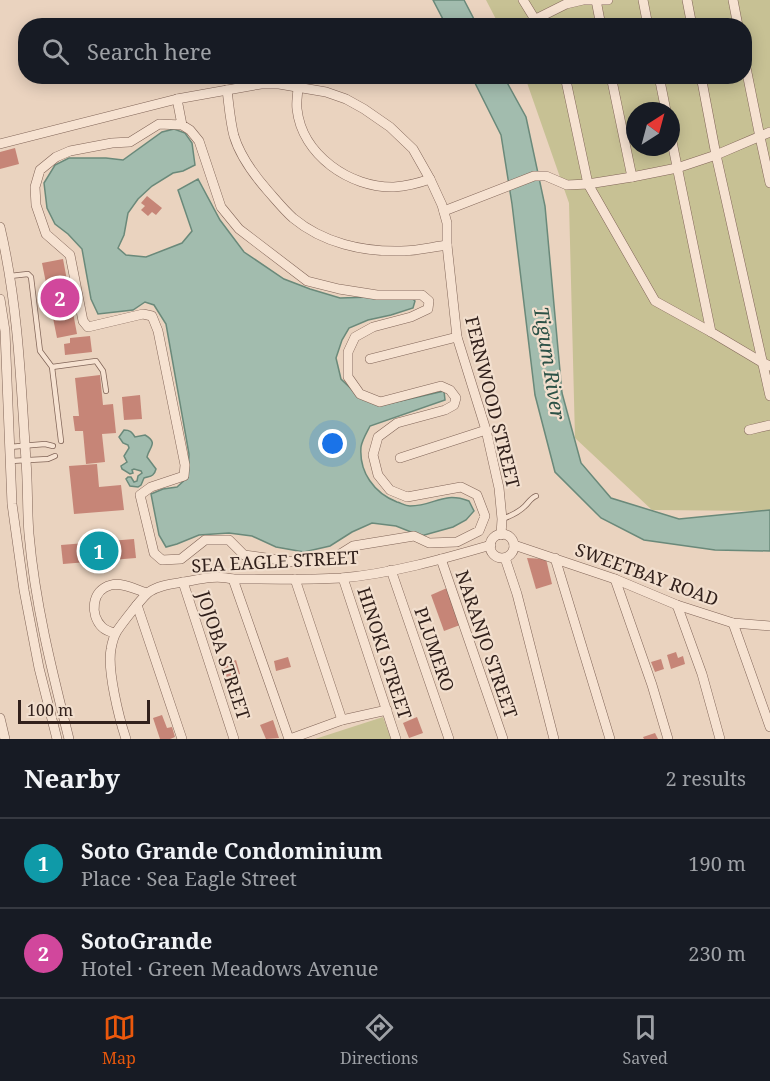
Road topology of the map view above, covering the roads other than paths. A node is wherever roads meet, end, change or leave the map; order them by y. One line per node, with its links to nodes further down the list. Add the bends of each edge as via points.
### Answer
1 (524, 0): 7 (street)
2 (596, 0): 3 (street); 8 (street, via 566,4); 9 (street)
3 (608, 0)
4 (643, 0): 10 (street)
5 (687, 0): 11 (street)
6 (733, 0): 12 (street)
7 (535, 18)
8 (544, 18)
9 (599, 18)
10 (646, 18)
11 (690, 18)
12 (736, 18)
13 (567, 84): 32 (street)
14 (613, 84): 29 (street)
15 (661, 84): 21 (street)
16 (703, 84): 26 (street)
17 (749, 84): 24 (street)
18 (298, 86): 19 (street, FERNWOOD STREET, via 261,84); 30 (street, FERNWOOD STREET, via 346,99 390,127 413,149); 30 (street, via 296,109 302,127 323,160 338,171 360,181 393,187)
19 (227, 90): 20 (street, FERNWOOD STREET); 35 (street, via 234,135 244,158 293,218 337,242 368,250 404,251)
20 (177, 99): 22 (street); 25 (street, FERNWOOD STREET)
21 (664, 102)
22 (182, 125): 22 (street, via 199,141 221,207 239,229 307,281 377,295 422,295 429,301 428,309 355,337 348,352 348,377 360,394 380,402 441,386 450,390 456,398 454,405 397,423 378,436 373,455 378,475 390,490 407,498 461,487 477,495 485,516 480,531 458,542 429,543 414,536 353,546 329,561 295,562 244,555 229,540 205,540 181,559 162,560 154,553 140,495 184,476 185,465 158,331 152,316 143,314 88,327 83,321 70,255 46,234 36,205 35,187 40,170 70,151 129,142 159,124)
23 (770, 132): 24 (street)
24 (759, 137): 26 (street); 31 (street)
25 (0, 144)
26 (716, 155): 28 (street); 42 (street)
27 (675, 156): 28 (street)
28 (677, 168): 29 (street); 39 (street)
29 (632, 177): 32 (street)
30 (430, 179): 33 (street, FERNWOOD STREET)
31 (770, 183)
32 (588, 184): 33 (street, via 567,185 546,176 534,176); 39 (street, via 655,301)
33 (444, 211): 35 (street, FERNWOOD STREET)
34 (0, 227): 36 (street)
35 (447, 245): 40 (street, FERNWOOD STREET)
36 (10, 276): 43 (lane, via 31,277 40,351); 51 (street)
37 (0, 299): 38 (street)
38 (2, 332): 46 (street)
39 (711, 332): 42 (street)
40 (457, 337): 41 (street); 48 (street, FERNWOOD STREET)
41 (370, 359)
42 (766, 364): 45 (street)
43 (52, 367): 44 (lane, via 96,361 103,371); 50 (lane)
44 (106, 391)
45 (770, 396)
46 (4, 399): 53 (street)
47 (770, 425): 49 (street)
48 (486, 430): 55 (street); 59 (street, FERNWOOD STREET)
49 (749, 430)
50 (61, 441)
51 (24, 445): 52 (lane); 53 (lane); 56 (street)
52 (53, 446)
53 (9, 447): 57 (street)
54 (55, 456): 56 (lane)
55 (400, 458)
56 (26, 460): 57 (lane); 85 (street, via 35,589)
57 (10, 461): 84 (street, via 24,590)
58 (536, 496): 59 (lane, via 513,516)
59 (502, 519): 60 (street, FERNWOOD STREET)
60 (501, 534): 61 (street); 62 (street, via 511,538)
61 (491, 545): 63 (street, via 493,554); 65 (street, SEA EAGLE STREET)
62 (514, 545): 63 (street); 64 (street, SWEETBAY ROAD)
63 (505, 558): 82 (street)
64 (555, 558): 70 (street, SWEETBAY ROAD); 93 (street)
65 (441, 559): 66 (street, SEA EAGLE STREET); 92 (street, NARANJO STREET)
66 (391, 570): 67 (street, SEA EAGLE STREET); 91 (street, PLUMERO)
67 (343, 578): 69 (street, SEA EAGLE STREET); 78 (street, HINOKI STREET)
68 (234, 579): 69 (street, SEA EAGLE STREET); 71 (street, SEA EAGLE STREET); 89 (street)
69 (295, 579): 80 (street)
70 (615, 579): 74 (street, SWEETBAY ROAD); 94 (street)
71 (183, 582): 72 (street, SEA EAGLE STREET); 88 (street, JOJOBA STREET)
72 (147, 593): 73 (street); 77 (street, via 112,585 99,594 93,605 97,620 104,629)
73 (137, 605): 77 (street); 87 (street)
74 (677, 606): 75 (street, SWEETBAY ROAD); 95 (street)
75 (733, 623): 76 (street, SWEETBAY ROAD); 81 (street)
76 (770, 626)
77 (115, 633): 86 (street, via 111,667)
78 (387, 710): 80 (street); 90 (street, HINOKI STREET)
79 (0, 718): 83 (street)
80 (342, 720): 89 (street)
81 (770, 727)
82 (552, 738)
83 (4, 739)
84 (57, 739)
85 (69, 739)
86 (126, 739)
87 (182, 739)
88 (234, 739)
89 (290, 739)
90 (396, 739)
91 (449, 739)
92 (503, 739)
93 (610, 739)
94 (668, 739)
95 (720, 739)

